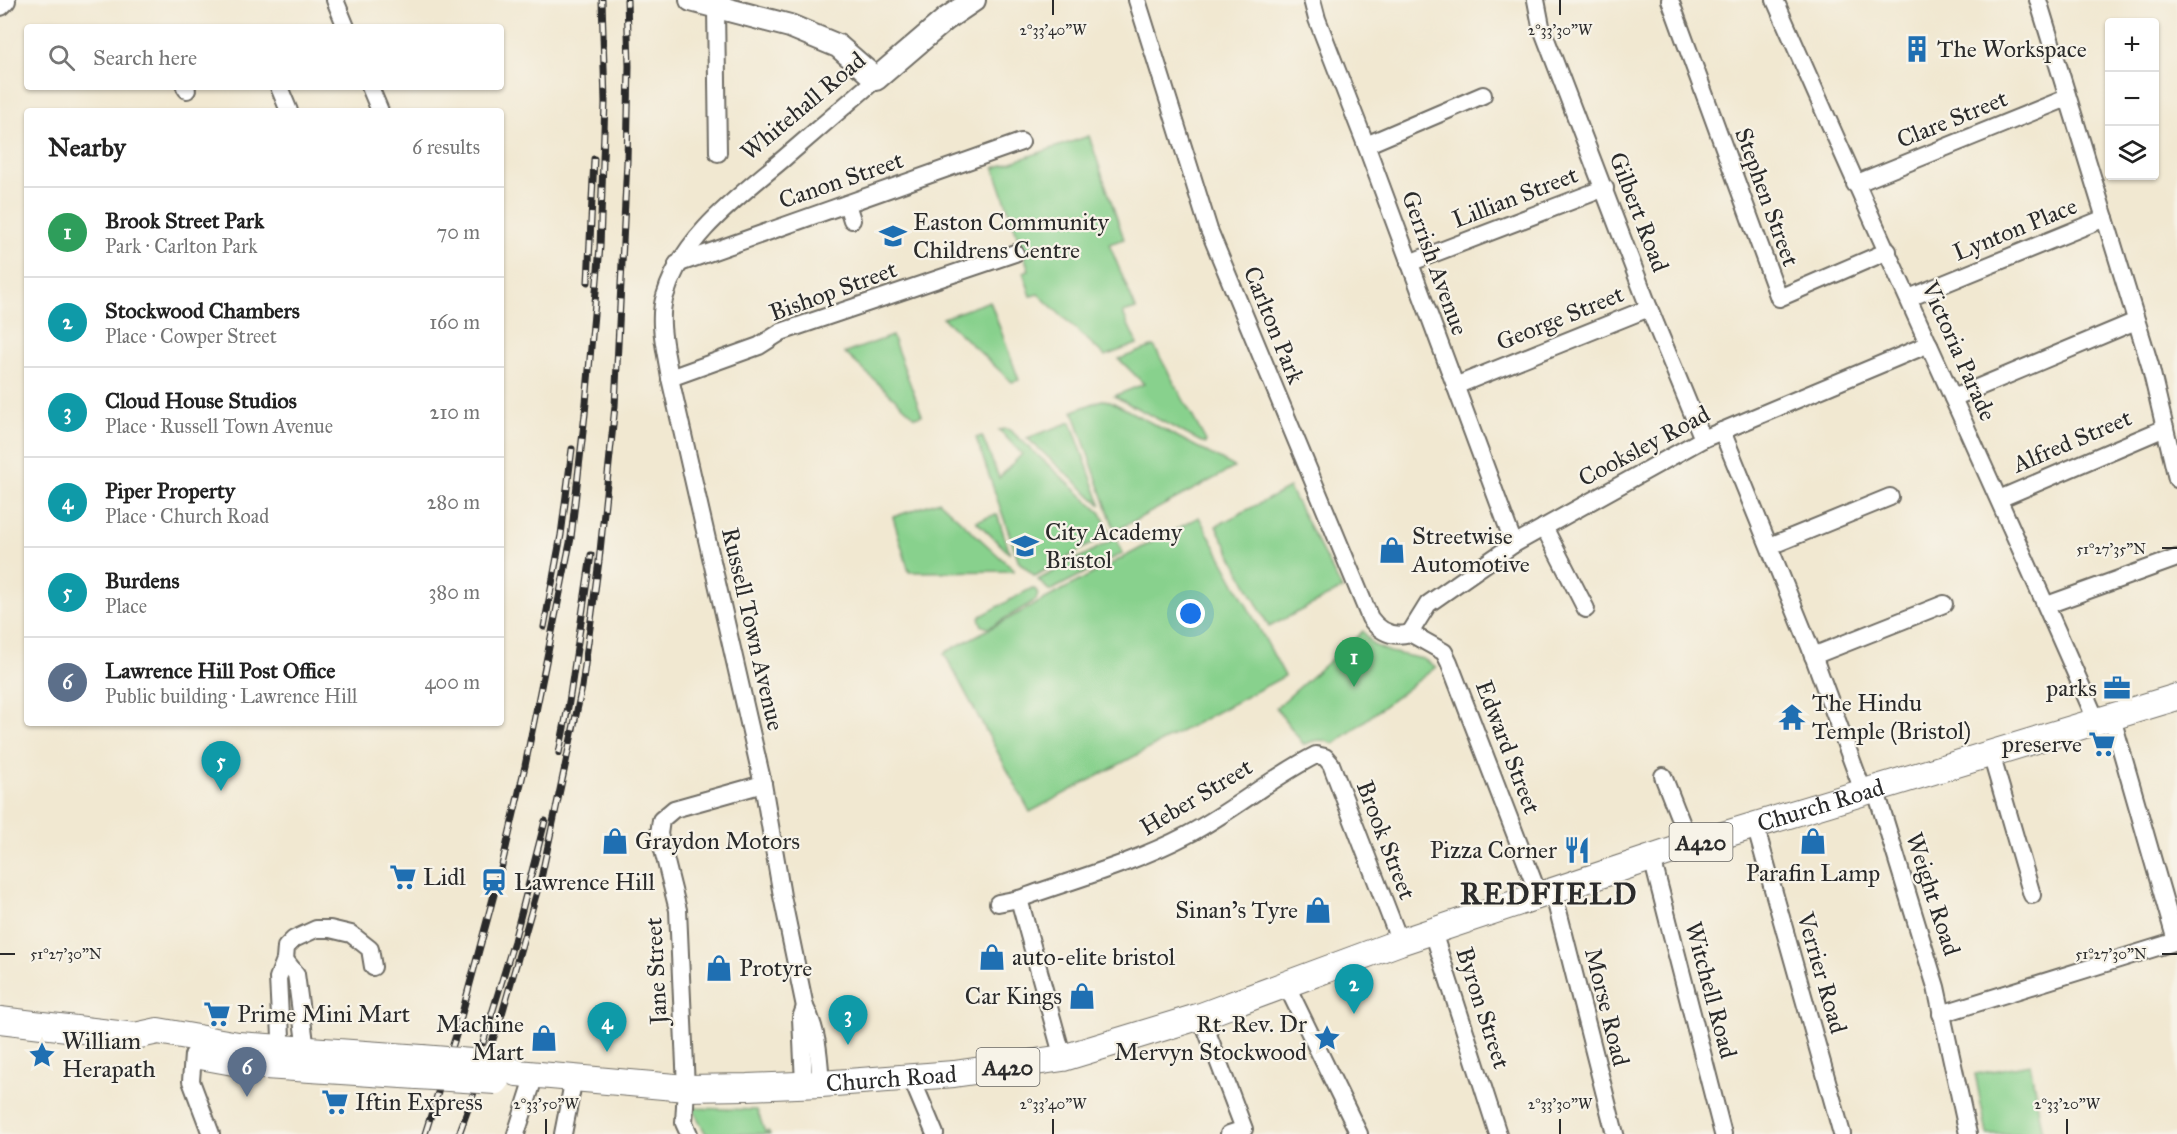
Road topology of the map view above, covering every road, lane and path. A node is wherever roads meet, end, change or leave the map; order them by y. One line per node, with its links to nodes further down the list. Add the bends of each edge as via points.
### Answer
1 (4, 0): 11 (main road)
2 (335, 0): 12 (street)
3 (974, 0): 13 (main road, Whitehall Road)
4 (1137, 0): 50 (street, Carlton Park, via 1209,230 1370,618 1384,632)
5 (1312, 0): 21 (street, Gerrish Avenue)
6 (1536, 0): 24 (street, Gilbert Road, via 1541,26)
7 (1670, 0): 26 (street, Stephen Street, via 1779,298)
8 (1774, 0): 23 (street, Victoria Parade)
9 (2038, 0): 17 (street)
10 (702, 2): 13 (main road, via 790,26 838,46); 22 (street)
11 (0, 4)
12 (345, 24)
13 (876, 79): 29 (street, Whitehall Road, via 721,211)
14 (280, 90): 18 (street)
15 (371, 90): 19 (street)
16 (1483, 95): 21 (street)
17 (2067, 98): 23 (street, Clare Street); 25 (street)
18 (288, 108)
19 (379, 108)
20 (1021, 142): 29 (street, Canon Street, via 849,212)
21 (1366, 145): 28 (street, Gerrish Avenue)
22 (718, 153)
23 (1855, 184): 26 (street, Victoria Parade)
24 (1605, 188): 28 (street, Lillian Street); 31 (street, Gilbert Road)
25 (2105, 218): 30 (street, Lynton Place); 32 (street)
26 (1888, 251): 30 (street, Victoria Parade)
27 (1014, 253): 34 (street, Bishop Street, via 781,332 759,346)
28 (1409, 263): 35 (street, Gerrish Avenue)
29 (677, 264): 34 (street, Russell Town Avenue, via 663,312)
30 (1909, 298): 33 (street, Victoria Parade)
31 (1649, 308): 35 (street, George Street); 39 (street, Gilbert Road)
32 (2136, 321): 36 (street); 37 (street)
33 (1929, 344): 36 (street, Victoria Parade); 38 (street, Cooksley Road)
34 (670, 378): 57 (street, Russell Town Avenue)
35 (1455, 386): 44 (street, Gerrish Avenue)
36 (1953, 398): 42 (street, Victoria Parade)
37 (2165, 428): 40 (street); 42 (street, Alfred Street)
38 (1722, 431): 39 (street, Cooksley Road); 45 (street)
39 (1703, 439): 43 (street, Cooksley Road)
40 (2177, 479)
41 (1890, 497): 45 (street)
42 (1999, 499): 48 (street, Victoria Parade)
43 (1544, 527): 44 (street, Cooksley Road); 49 (street)
44 (1514, 544): 50 (street, Cooksley Road, via 1428,604)
45 (1770, 546): 51 (street)
46 (2177, 558): 48 (street)
47 (1944, 604): 51 (street)
48 (2047, 605): 53 (street, Victoria Parade)
49 (1586, 609)
50 (1410, 633): 62 (street, Edward Street, via 1444,652)
51 (1813, 656): 58 (street)
52 (2177, 697): 53 (main road, Church Road / A420)
53 (2105, 720): 54 (main road, Church Road / A420); 67 (street, Victoria Parade)
54 (1991, 754): 58 (main road, Church Road / A420); 63 (street)
55 (1325, 757): 64 (street, Heber Street, via 1316,755 1306,760 1189,834 1145,855); 68 (street, Brook Street)
56 (1663, 776): 60 (street)
57 (763, 784): 82 (street, Russell Town Avenue, via 805,1007 817,1038); 83 (street, Jane Street, via 674,809 662,820 659,834 678,910)
58 (1869, 790): 59 (main road, Church Road / A420); 72 (street, Weight Road, via 1933,973)
59 (1755, 825): 60 (main road, Church Road / A420); 94 (street, Verrier Road)
60 (1690, 845): 61 (main road, Church Road / A420)
61 (1652, 858): 62 (main road, Church Road / A420); 93 (street, Witchell Road)
62 (1546, 894): 66 (main road, Church Road / A420); 92 (street, Morse Road)
63 (2032, 895)
64 (1019, 899): 65 (street, Heber Street); 77 (street)
65 (998, 903)
66 (1433, 932): 68 (main road, Church Road / A420); 91 (street, Byron Street)
67 (2176, 941): 72 (street)
68 (1400, 942): 71 (main road, Church Road / A420)
69 (285, 960): 70 (street, via 286,947 294,939 316,929 330,928 351,934 370,949); 78 (street, via 278,978); 78 (street, via 296,974)
70 (373, 967)
71 (1286, 984): 73 (main road, Church Road / A420); 90 (street)
72 (1941, 1014): 95 (street, Weight Road)
73 (1201, 1016): 77 (main road, Church Road / A420); 89 (street, via 1244,1129)
74 (0, 1020): 75 (main road, A420)
75 (135, 1035): 76 (main road, A420, via 156,1047); 78 (main road, A420, via 158,1031)
76 (193, 1054): 78 (main road, A420, via 250,1065); 84 (street, via 191,1081)
77 (1063, 1058): 80 (main road, Church Road / A420)
78 (294, 1059): 79 (main road, Church Road / A420, bridge)
79 (511, 1073): 81 (main road, Church Road / A420); 85 (street)
80 (911, 1077): 82 (main road, Church Road / A420); 88 (street)
81 (574, 1078): 83 (main road, Church Road / A420); 86 (street)
82 (812, 1084): 83 (main road, Church Road / A420)
83 (686, 1088): 87 (street, Jane Street, via 684,1124)
84 (212, 1134)
85 (516, 1134)
86 (563, 1134)
87 (689, 1134)
88 (935, 1134)
89 (1229, 1134)
90 (1359, 1134)
91 (1498, 1134)
92 (1615, 1134)
93 (1723, 1134)
94 (1842, 1134)
95 (1968, 1134)

